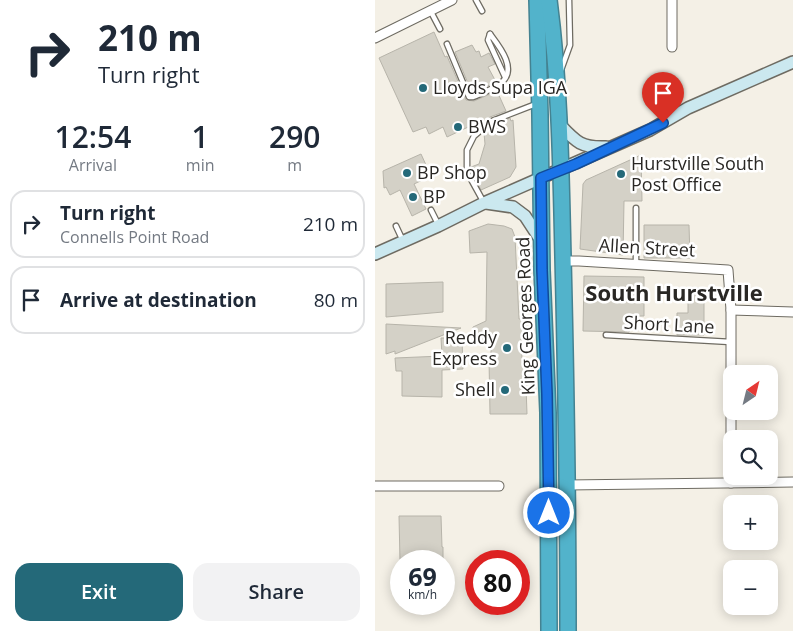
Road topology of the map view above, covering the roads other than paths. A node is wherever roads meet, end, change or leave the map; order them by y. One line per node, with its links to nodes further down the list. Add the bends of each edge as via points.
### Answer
1 (452, 0): 7 (street)
2 (476, 0): 8 (lane)
3 (537, 0): 16 (highway, King Georges Road)
4 (549, 0): 15 (highway)
5 (569, 0): 15 (lane, via 570,45)
6 (672, 0): 12 (street)
7 (430, 10): 9 (lane); 10 (street)
8 (482, 11)
9 (440, 29)
10 (375, 38)
11 (447, 44): 14 (lane, via 469,97 500,84)
12 (672, 47)
13 (793, 62): 18 (street, via 688,108)
14 (505, 77): 14 (lane, via 488,40 490,34 506,59)
15 (557, 81): 17 (highway)
16 (540, 102): 20 (highway, King Georges Road); 21 (lane, via 492,121 474,136 467,150 467,172)
17 (559, 124): 18 (street, via 577,143); 19 (highway)
18 (611, 147): 19 (street)
19 (562, 168): 20 (street); 29 (highway)
20 (541, 178): 21 (street); 27 (highway, King Georges Road)
21 (484, 202): 25 (street); 27 (street, via 513,206 525,216)
22 (636, 208): 30 (lane)
23 (431, 210): 25 (lane)
24 (396, 226): 26 (lane)
25 (438, 226): 26 (street)
26 (403, 241): 28 (street)
27 (541, 242): 42 (highway, King Georges Road, via 547,404)
28 (375, 254)
29 (563, 262): 30 (street, Allen Street); 39 (highway)
30 (636, 264): 31 (street, Allen Street, via 728,270)
31 (731, 310): 32 (street); 34 (street)
32 (793, 312)
33 (606, 336): 34 (lane, Short Lane)
34 (731, 342): 35 (street)
35 (731, 430)
36 (778, 482): 37 (street)
37 (793, 482)
38 (723, 483): 39 (street)
39 (567, 485): 43 (highway)
40 (375, 486): 41 (street)
41 (499, 486)
42 (549, 631)
43 (568, 631)

